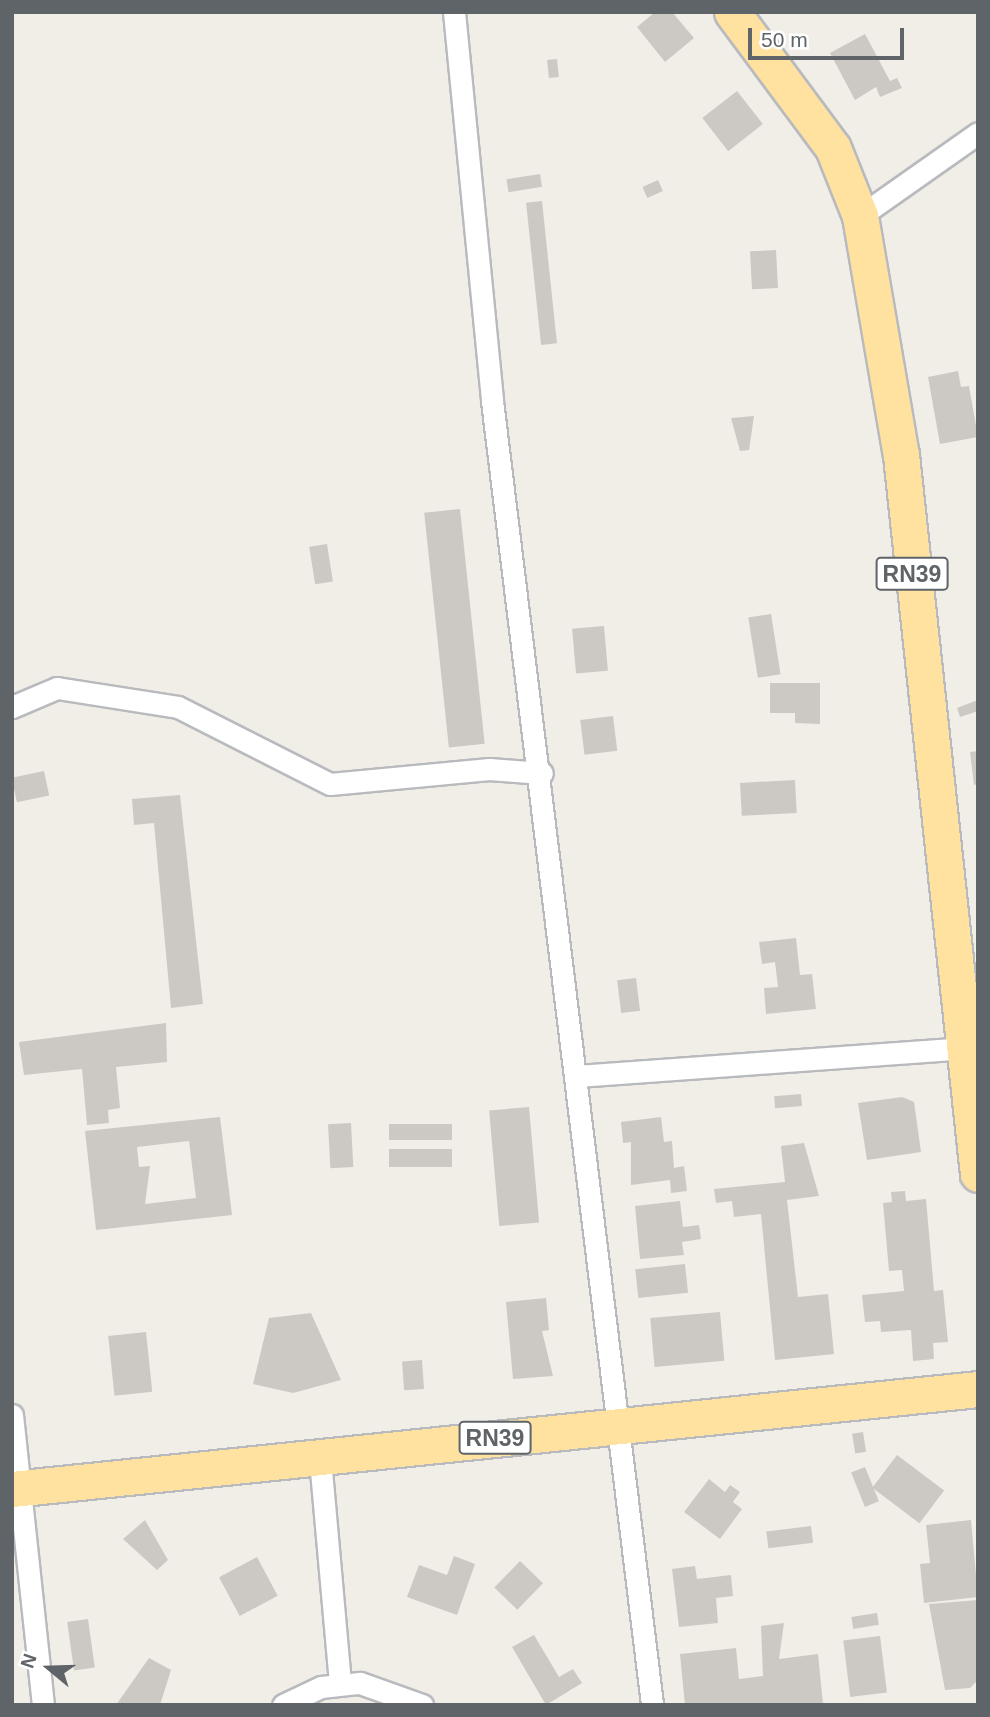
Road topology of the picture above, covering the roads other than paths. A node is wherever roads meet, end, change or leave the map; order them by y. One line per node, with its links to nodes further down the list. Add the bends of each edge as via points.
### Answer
1 (454, 12): 6 (street, via 492,401)
2 (732, 12): 4 (highway, RN39, via 833,148)
3 (978, 132): 4 (street)
4 (860, 216): 7 (highway, RN39, via 901,455)
5 (12, 707): 6 (street, via 57,688 178,707 330,784 489,769)
6 (542, 773): 8 (street)
7 (963, 1048): 8 (street); 9 (highway, RN39)
8 (577, 1076): 12 (street)
9 (978, 1174)
10 (978, 1389): 12 (highway, RN39)
11 (12, 1415): 14 (street)
12 (612, 1424): 13 (highway, RN39); 19 (street)
13 (320, 1459): 14 (highway, RN39); 15 (street)
14 (15, 1489): 16 (street)
15 (340, 1683): 17 (street); 18 (street, via 380,1685)
16 (43, 1705)
17 (283, 1705)
18 (422, 1705)
19 (652, 1705)

